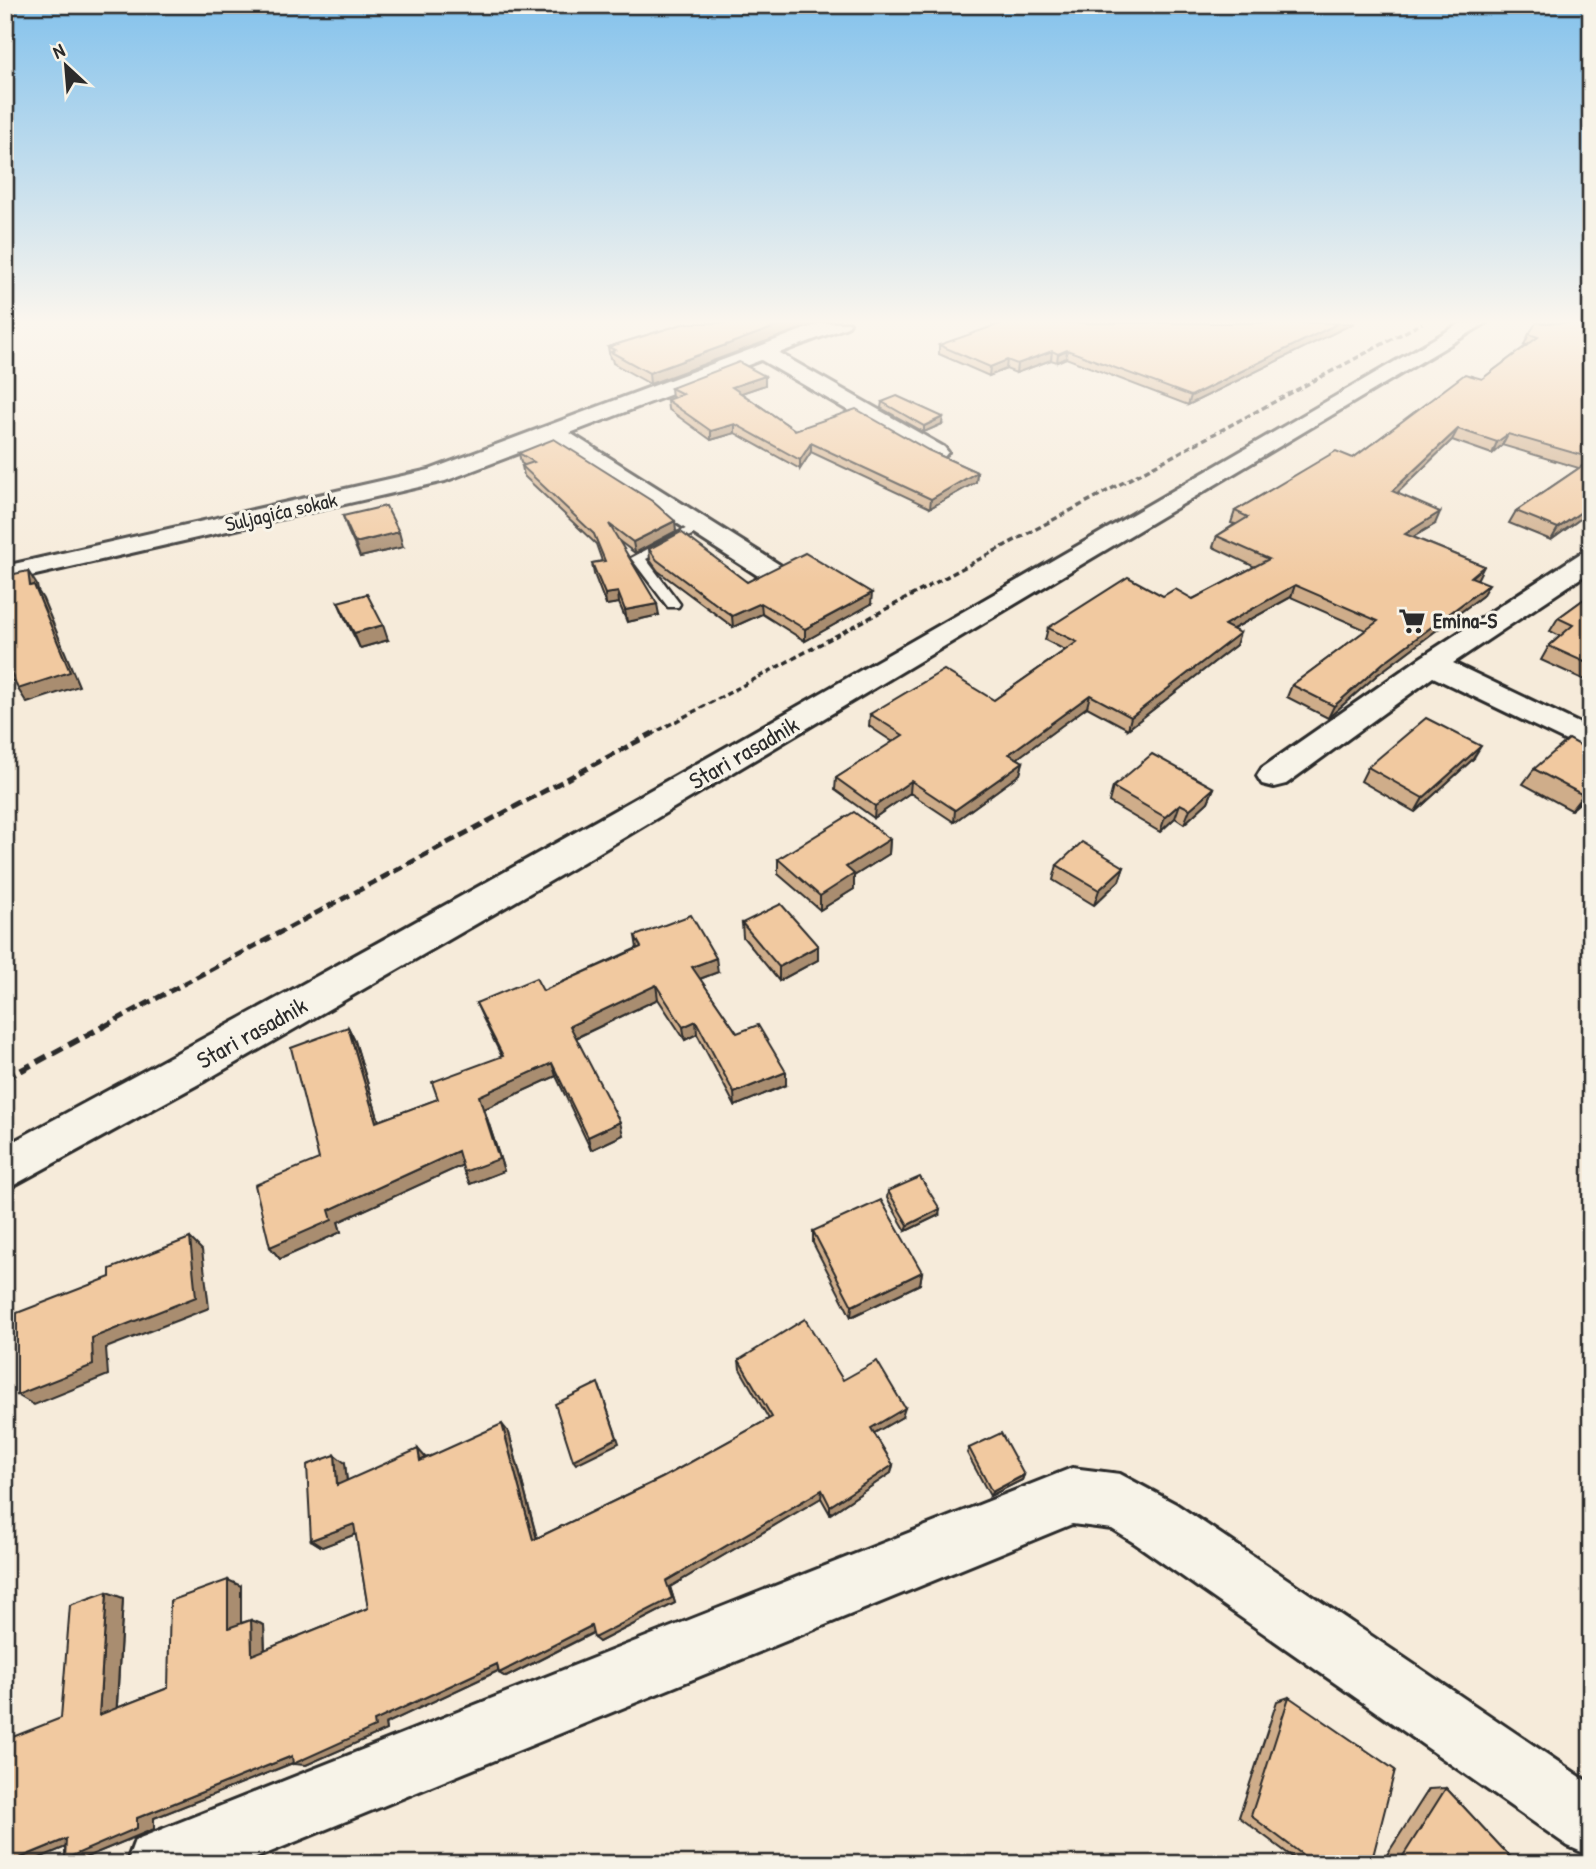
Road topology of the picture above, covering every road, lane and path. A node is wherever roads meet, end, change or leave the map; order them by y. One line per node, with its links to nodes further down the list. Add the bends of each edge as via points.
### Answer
1 (607, 410): 4 (street, Suljagića sokak)
2 (863, 410): 5 (street)
3 (1328, 410): 14 (street, Stari rasadnik, via 774,736)
4 (550, 432): 6 (street); 9 (street, Suljagića sokak, via 408,483)
5 (936, 452)
6 (700, 527): 8 (street); 10 (lane, via 638,558)
7 (1590, 560): 11 (street)
8 (770, 571)
9 (5, 574)
10 (673, 604)
11 (1431, 664): 12 (street); 13 (street)
12 (1591, 742)
13 (1274, 776)
14 (5, 1169)
15 (1591, 1823): 16 (street, via 1156,1524 1120,1502 1072,1496)
16 (159, 1864)

